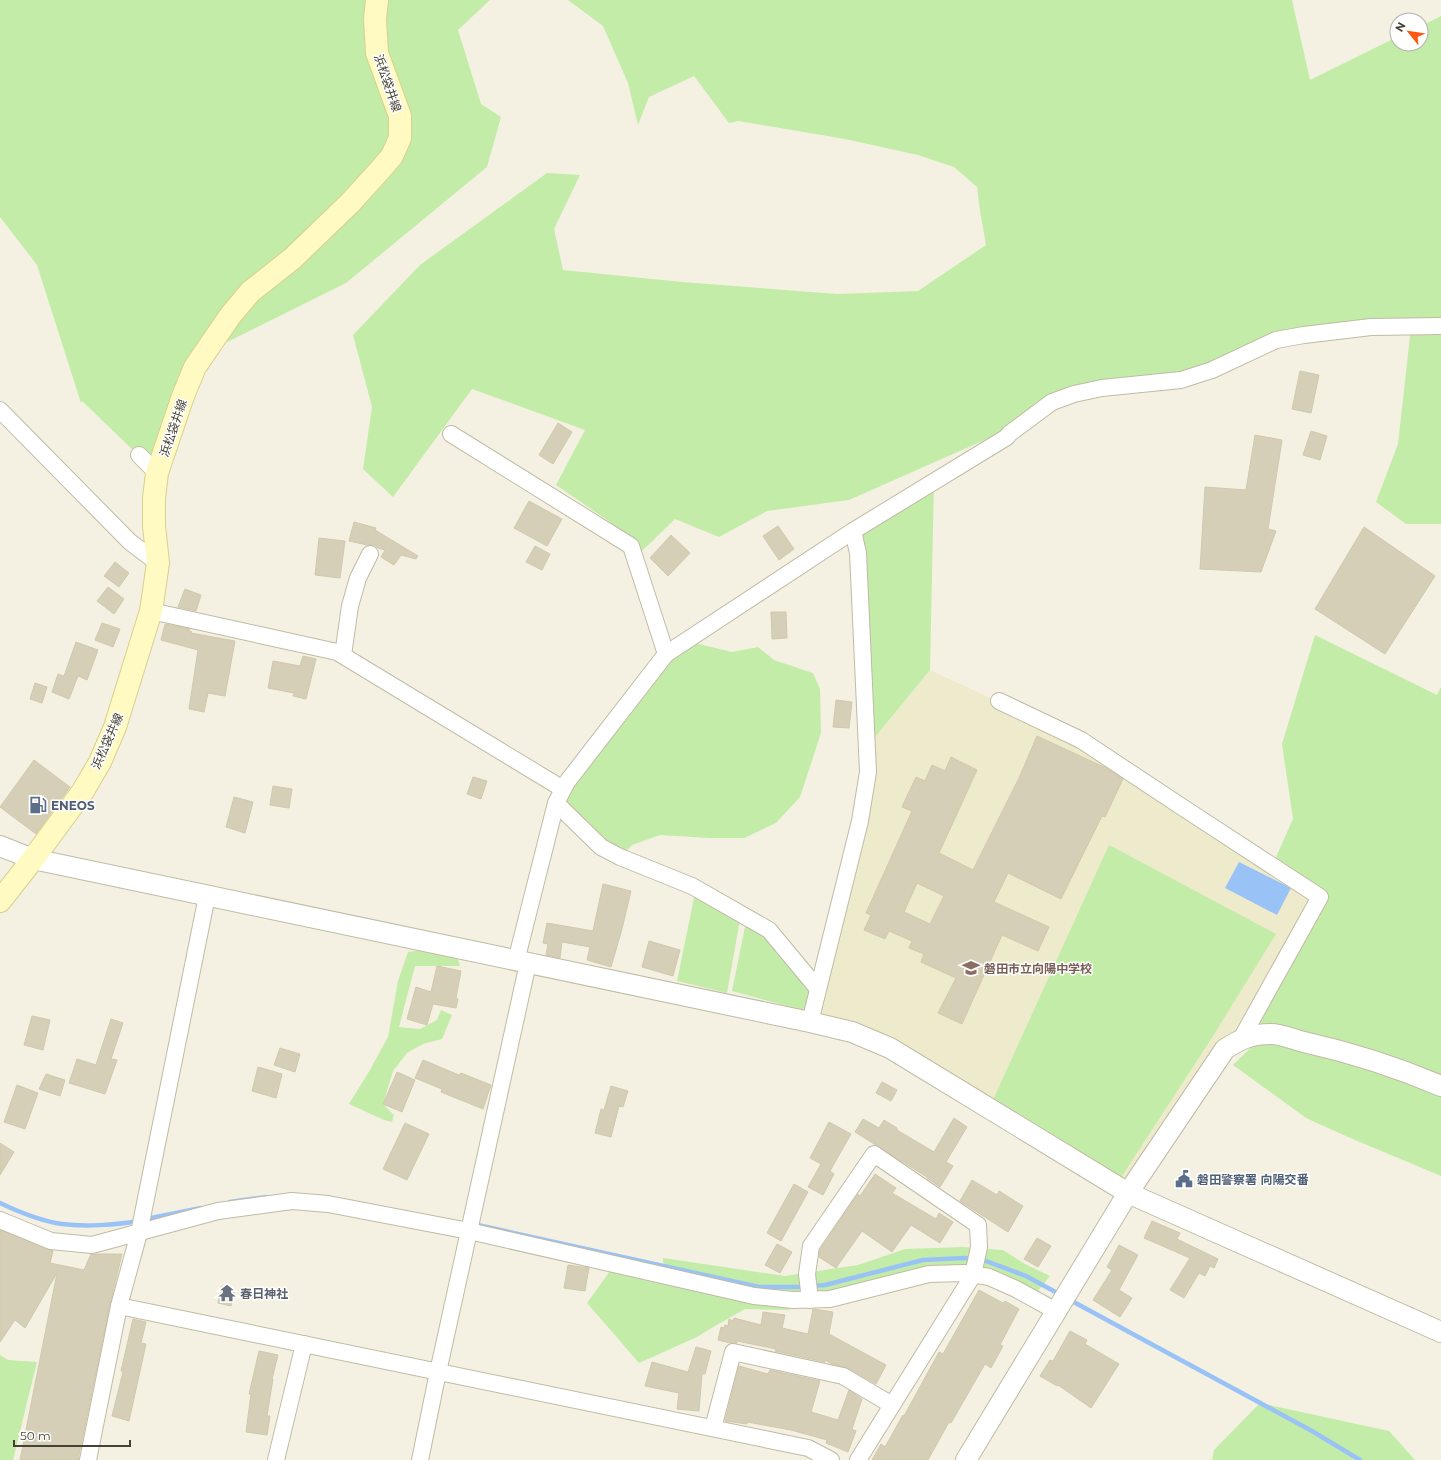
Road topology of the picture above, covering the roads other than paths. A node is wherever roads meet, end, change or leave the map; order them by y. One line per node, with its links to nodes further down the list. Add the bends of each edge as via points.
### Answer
1 (377, 0): 6 (main road, 浜松袋井線, via 377,53 400,116 400,138 392,156 350,203 293,258 250,292 230,316 195,367)
2 (1441, 326): 7 (street, via 1371,327 1276,340 1212,370 1182,380 1102,388 1074,394 1052,402 1007,437)
3 (0, 410): 9 (street, via 130,542)
4 (451, 434): 11 (street, via 632,546)
5 (139, 456): 6 (street)
6 (157, 473): 9 (main road, 浜松袋井線, via 154,526)
7 (853, 531): 11 (street); 20 (street, via 858,553 868,772 860,821)
8 (370, 554): 12 (street, via 358,578 350,606)
9 (158, 563): 10 (main road, 浜松袋井線)
10 (152, 611): 12 (street, via 331,650); 16 (main road, 浜松袋井線, via 115,727 100,762 83,791)
11 (666, 654): 14 (street, via 571,776)
12 (342, 655): 14 (street)
13 (999, 701): 22 (street, via 1081,740 1320,897)
14 (559, 796): 19 (street); 20 (street, via 601,848 692,886 769,930)
15 (0, 846): 16 (street)
16 (33, 859): 17 (street); 18 (main road, 浜松袋井線)
17 (207, 896): 19 (street); 27 (street)
18 (0, 901)
19 (522, 962): 21 (street); 26 (street)
20 (818, 989): 21 (street)
21 (810, 1022): 24 (street, via 852,1032 890,1048)
22 (1241, 1039): 23 (street, via 1273,1034 1416,1075); 24 (street, via 1225,1049)
23 (1441, 1086)
24 (1128, 1193): 31 (street); 32 (street)
25 (0, 1220): 27 (street, via 51,1241 92,1245)
26 (469, 1231): 27 (street, via 328,1204 292,1201 218,1211); 29 (street, via 754,1296); 34 (street)
27 (139, 1233): 30 (street)
28 (973, 1275): 29 (street, via 928,1274 830,1298); 29 (street, via 979,1247 978,1225 874,1154 811,1246 807,1274); 31 (street, via 990,1277); 35 (street)
29 (810, 1300)
30 (119, 1306): 33 (street); 37 (street)
31 (1056, 1311): 42 (street)
32 (1441, 1332)
33 (304, 1344): 34 (street); 38 (street)
34 (438, 1372): 36 (street); 39 (street)
35 (892, 1405): 36 (street, via 843,1376 733,1352); 41 (street)
36 (713, 1428): 40 (street, via 808,1448)
37 (88, 1460)
38 (276, 1460)
39 (420, 1460)
40 (831, 1460)
41 (858, 1460)
42 (966, 1460)

